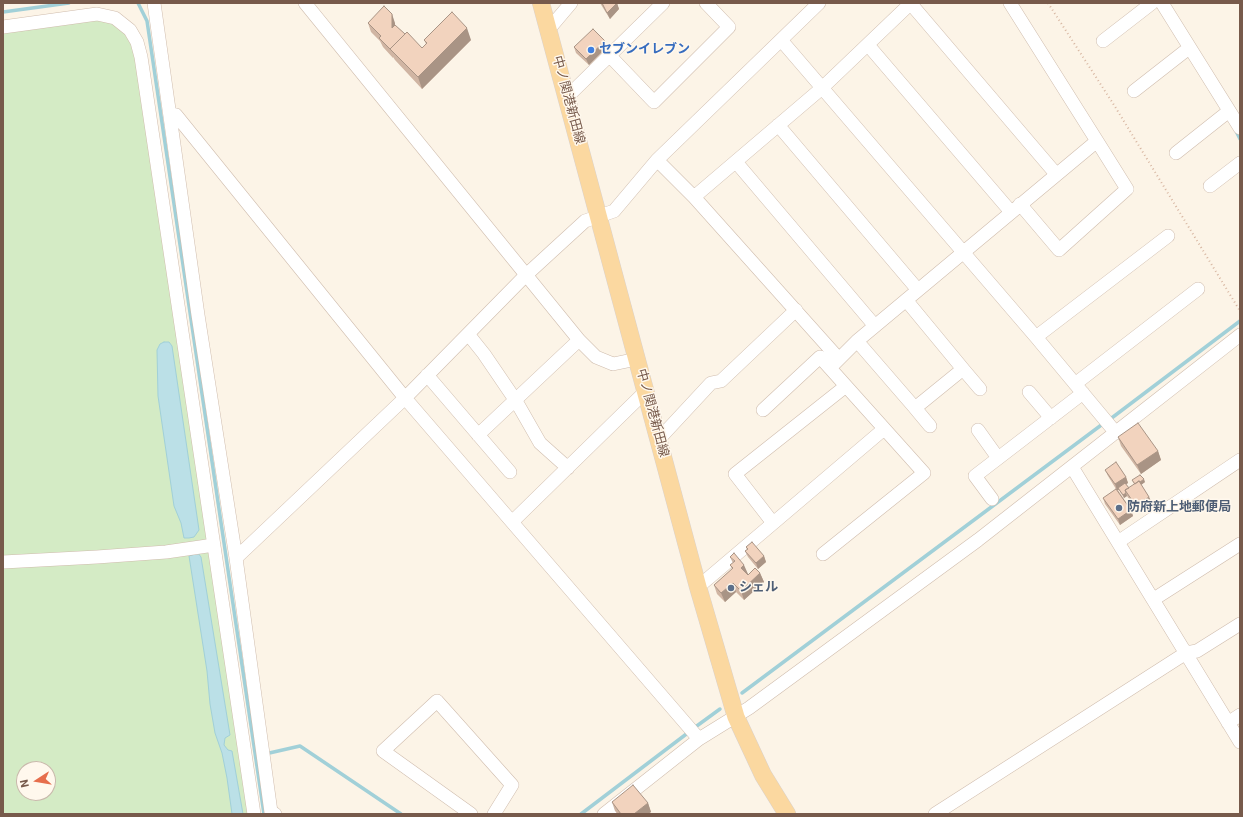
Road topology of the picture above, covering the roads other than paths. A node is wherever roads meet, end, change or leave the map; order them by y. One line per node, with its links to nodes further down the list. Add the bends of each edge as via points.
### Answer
1 (154, 3): 23 (street)
2 (305, 3): 38 (street)
3 (541, 3): 13 (main road, 中ノ関港新田線)
4 (571, 3): 13 (street)
5 (663, 3): 18 (street)
6 (706, 3): 18 (street, via 729,27 654,102)
7 (819, 3): 14 (street)
8 (911, 3): 16 (street); 31 (street)
9 (1010, 3): 26 (street)
10 (1152, 3): 15 (street)
11 (1162, 3): 17 (street)
12 (3, 27): 79 (street, via 97,14 115,18 130,30 137,42)
13 (548, 28): 21 (main road, 中ノ関港新田線)
14 (781, 40): 19 (street); 28 (street)
15 (1103, 41)
16 (868, 45): 19 (street); 34 (street)
17 (1189, 48): 20 (street); 22 (street)
18 (609, 55): 21 (street)
19 (822, 88): 24 (street); 37 (street)
20 (1134, 91)
21 (567, 97): 35 (main road, 中ノ関港新田線)
22 (1228, 110): 25 (street); 27 (street)
23 (170, 114): 58 (street, via 176,115); 81 (street)
24 (778, 125): 29 (street); 40 (street)
25 (1240, 128)
26 (1097, 140): 31 (street); 34 (street, via 1127,189 1059,250)
27 (1176, 153)
28 (657, 160): 33 (street); 35 (street, via 614,211)
29 (736, 162): 33 (street); 43 (street)
30 (1240, 164): 32 (street)
31 (1056, 174): 34 (street)
32 (1210, 186)
33 (694, 197): 42 (street)
34 (1015, 208): 37 (street)
35 (599, 216): 38 (street, via 585,221); 49 (main road, 中ノ関港新田線)
36 (1168, 236): 46 (street)
37 (964, 253): 40 (street); 46 (street)
38 (525, 276): 44 (street); 47 (street)
39 (1198, 289): 55 (street)
40 (918, 290): 41 (street)
41 (906, 300): 43 (street); 51 (street)
42 (796, 310): 50 (street); 68 (street, via 720,381 711,383)
43 (875, 326): 48 (street)
44 (468, 334): 52 (street); 59 (street)
45 (1240, 335): 66 (street)
46 (1036, 337): 55 (street)
47 (578, 340): 49 (street, via 596,357 613,364); 59 (street)
48 (857, 341): 50 (street); 60 (street)
49 (637, 359): 56 (main road, 中ノ関港新田線)
50 (834, 363): 53 (street); 61 (street, via 820,357)
51 (963, 368): 54 (street); 60 (street)
52 (427, 375): 58 (street); 67 (street)
53 (846, 386): 64 (street); 76 (street, via 735,474)
54 (980, 389)
55 (1079, 389): 62 (street); 66 (street)
56 (646, 391): 68 (main road, 中ノ関港新田線); 72 (street)
57 (1030, 392): 62 (street)
58 (405, 398): 75 (street); 81 (street)
59 (516, 401): 67 (street); 72 (street, via 540,443)
60 (915, 408): 63 (street)
61 (762, 410)
62 (1051, 418): 69 (street)
63 (930, 426)
64 (884, 429): 76 (street); 80 (street, via 924,473)
65 (978, 430): 69 (street)
66 (1116, 434): 71 (street)
67 (478, 435): 73 (street)
68 (659, 439): 83 (main road, 中ノ関港新田線)
69 (998, 458): 74 (street, via 975,476)
70 (1240, 460): 77 (street)
71 (1072, 467): 77 (street); 88 (street, via 978,540)
72 (568, 468): 75 (street)
73 (510, 472)
74 (992, 499)
75 (512, 522): 90 (street)
76 (773, 523): 83 (street)
77 (1118, 542): 84 (street)
78 (1240, 544): 84 (street)
79 (214, 545): 82 (street, via 105,557); 92 (street)
80 (823, 554)
81 (236, 558): 93 (street, via 271,812)
82 (3, 562)
83 (698, 587): 88 (main road, 中ノ関港新田線)
84 (1154, 599): 86 (street)
85 (1240, 624): 86 (street, via 1197,650)
86 (1186, 653): 89 (street); 98 (street)
87 (1240, 715): 89 (street)
88 (736, 717): 90 (street); 97 (main road, 中ノ関港新田線, via 763,775)
89 (1228, 723): 91 (street)
90 (699, 739): 96 (street)
91 (1240, 742)
92 (254, 814)
93 (275, 814)
94 (470, 814): 95 (street, via 378,755 437,701 512,786)
95 (494, 814)
96 (604, 814)
97 (787, 814)
98 (935, 814)

